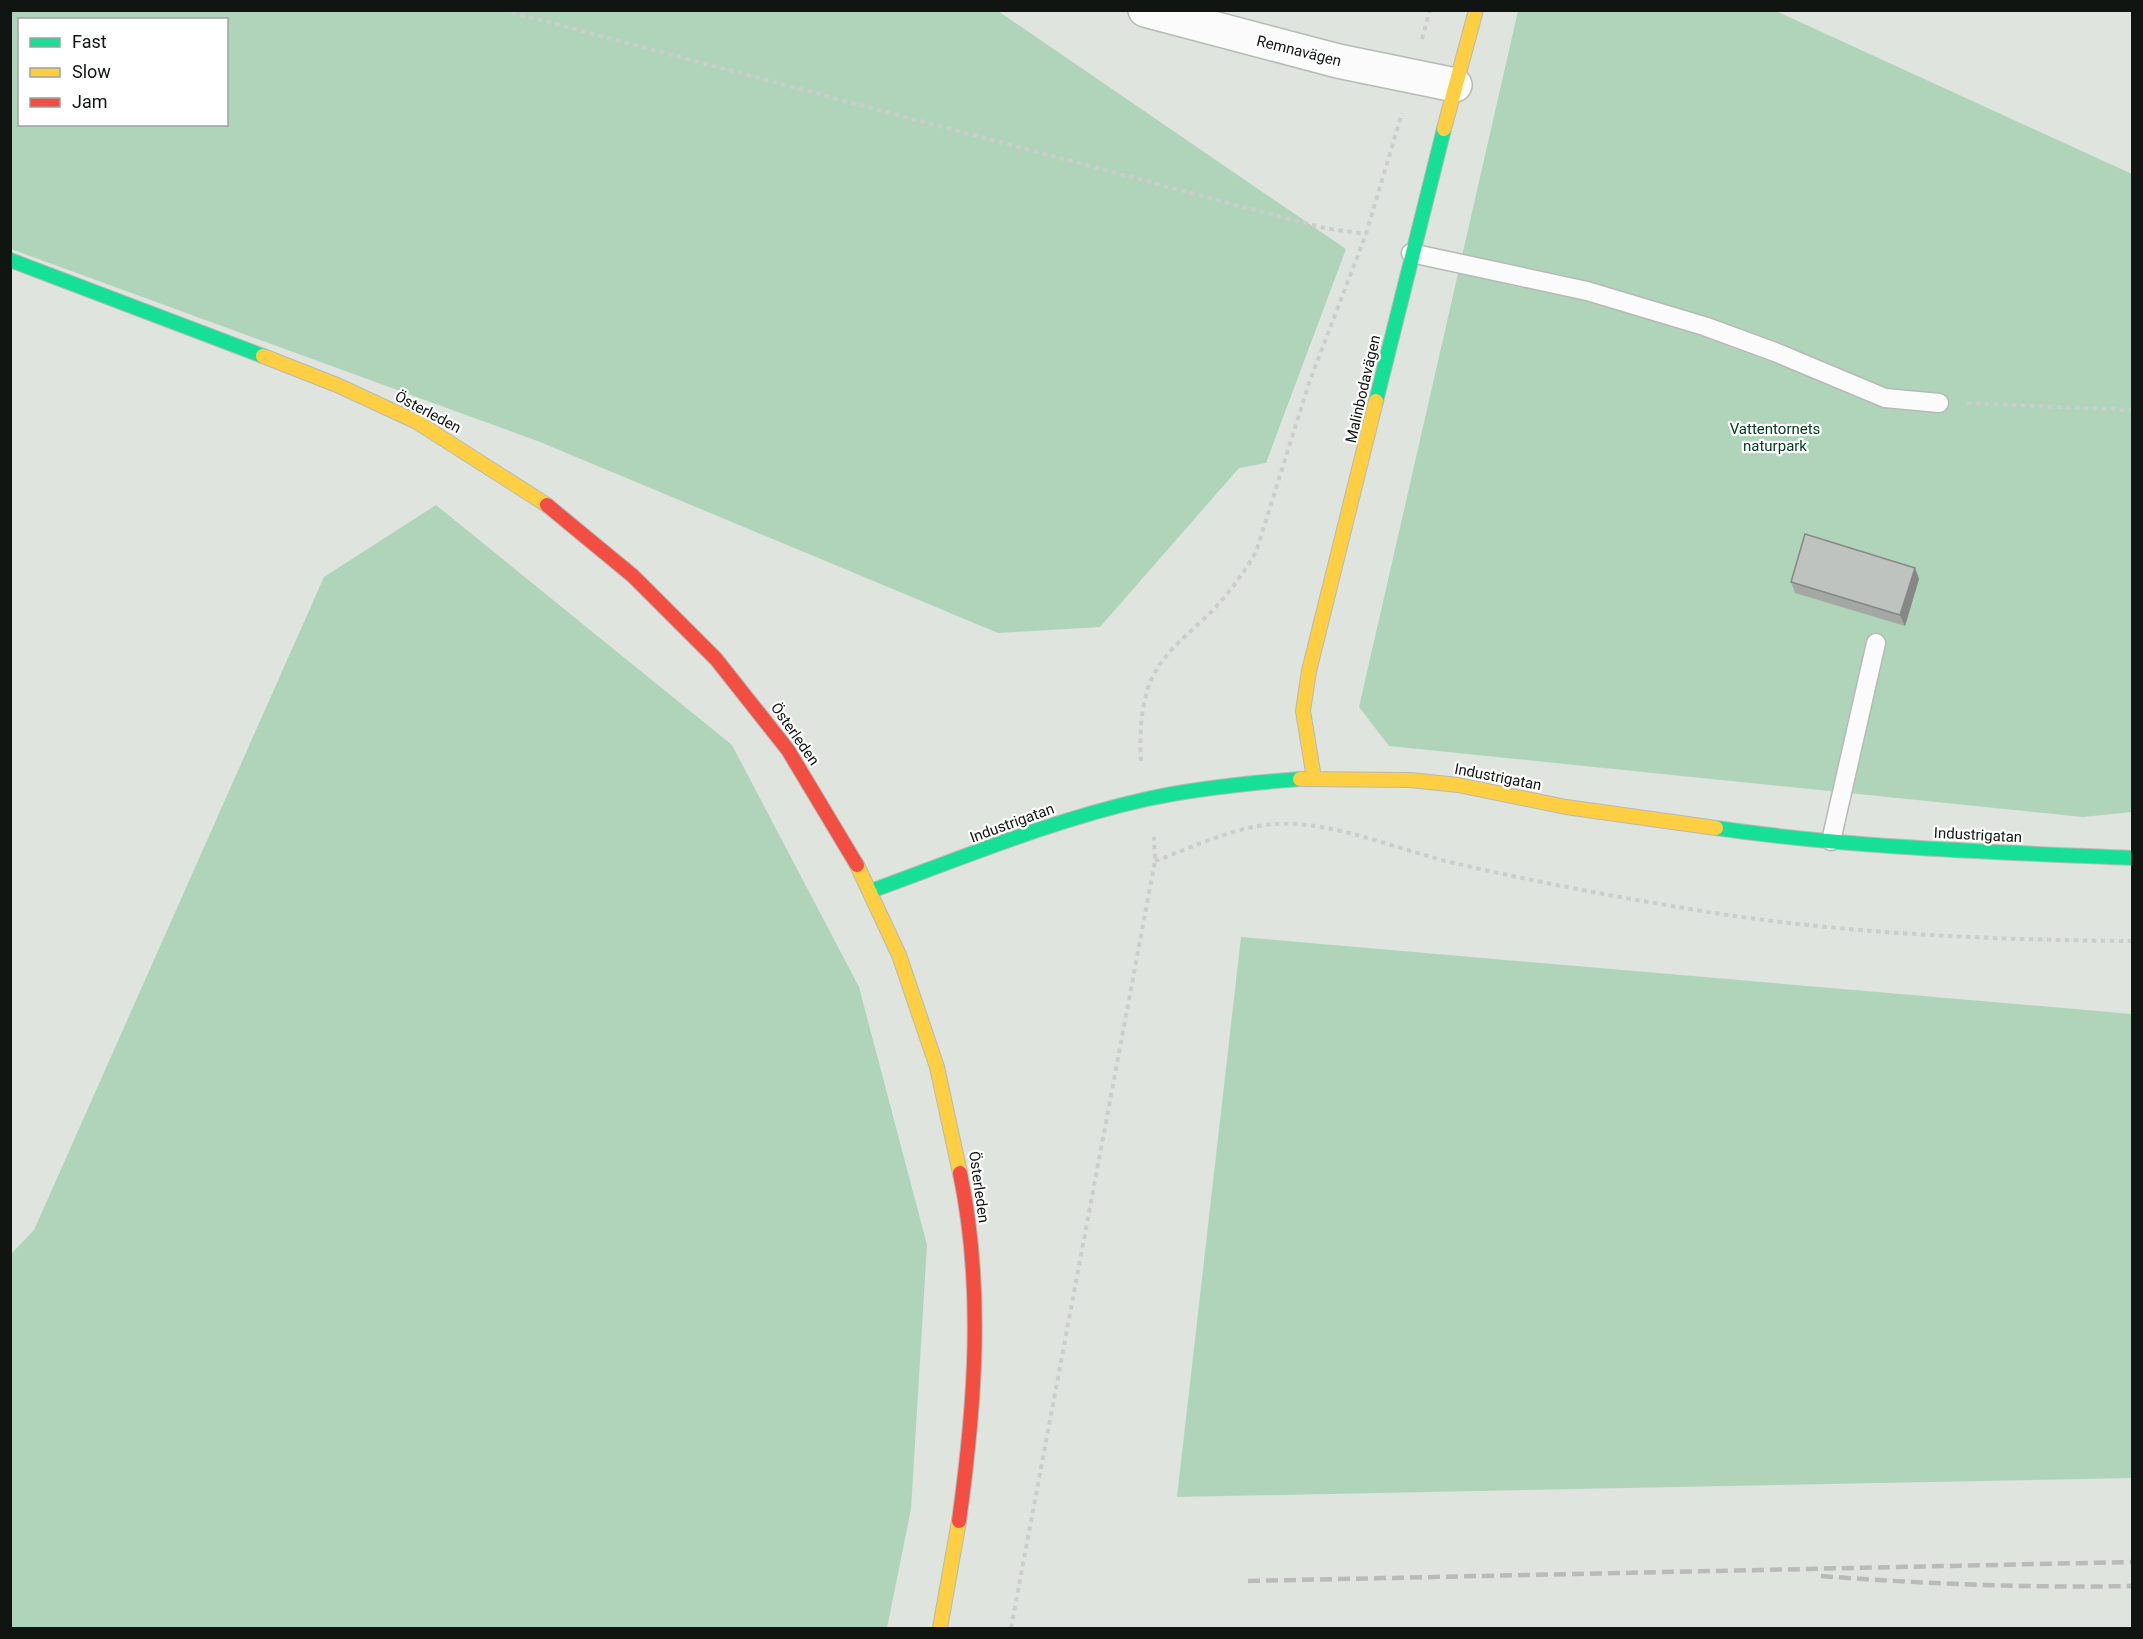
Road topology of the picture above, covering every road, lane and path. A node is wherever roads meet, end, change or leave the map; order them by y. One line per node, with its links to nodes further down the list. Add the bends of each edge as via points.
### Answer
1 (503, 10): 7 (path, via 1324,228)
2 (1430, 10): 5 (path)
3 (1476, 10): 6 (street, Malinbodavägen)
4 (1151, 11): 5 (street, Remnavägen, via 1338,61)
5 (1413, 76): 6 (street, Remnavägen); 7 (path)
6 (1455, 85): 8 (street, Malinbodavägen)
7 (1366, 234): 14 (path, via 1309,383 1256,552 1214,609 1165,658 1153,677 1139,746)
8 (1411, 253): 10 (lane, via 1587,291 1704,326 1885,398); 13 (street, Malinbodavägen, via 1309,670 1303,711)
9 (10, 260): 18 (street, Österleden, via 292,366 381,405 440,435 525,487 605,548 712,653 781,740 830,814)
10 (1939, 403): 11 (path)
11 (2133, 411)
12 (1875, 643): 15 (lane)
13 (1314, 778): 14 (street, Industrigatan, via 1234,784); 15 (street, Industrigatan, via 1398,779 1458,785 1566,807)
14 (1147, 799): 17 (path); 18 (street, Industrigatan, via 1062,822)
15 (1830, 841): 16 (street, Industrigatan, via 1935,850)
16 (2133, 858)
17 (1155, 861): 19 (path, via 1247,828 1295,824 1600,893 1787,923 1926,936); 21 (path)
18 (871, 891): 20 (street, Österleden, via 915,995 944,1091 970,1239 975,1339 971,1439)
19 (2133, 941)
20 (940, 1629)
21 (1011, 1629)

